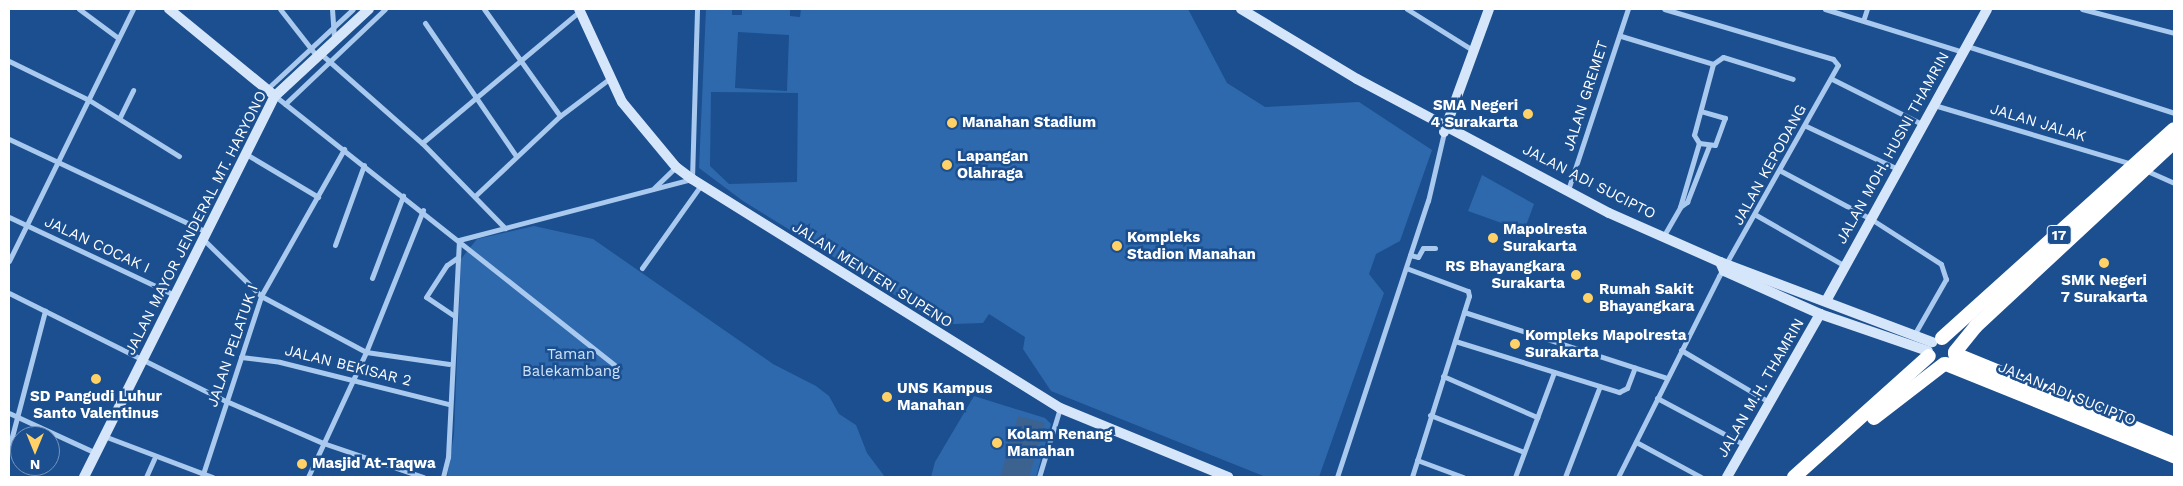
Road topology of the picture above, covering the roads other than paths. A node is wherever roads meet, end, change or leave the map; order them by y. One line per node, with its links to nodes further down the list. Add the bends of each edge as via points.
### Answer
1 (79, 9): 28 (street)
2 (133, 9): 28 (street)
3 (280, 9): 31 (street)
4 (332, 9): 24 (street)
5 (353, 9): 24 (street)
6 (385, 9): 20 (street)
7 (484, 9): 35 (street)
8 (697, 9): 72 (street)
9 (1241, 9): 55 (main road, JALAN ADI SUCIPTO)
10 (1251, 9): 55 (main road, JALAN ADI SUCIPTO)
11 (1407, 9): 32 (street)
12 (1489, 9): 32 (main road)
13 (1628, 9): 76 (street, JALAN GREMET)
14 (1664, 9): 40 (street, via 1833,58 1838,65)
15 (1825, 9): 22 (street)
16 (1867, 9): 22 (street)
17 (1987, 9): 30 (main road, JALAN MOH. HUSNI THAMRIN)
18 (2082, 9): 26 (street)
19 (173, 10): 42 (main road)
20 (370, 10): 25 (main road, JALAN MAYOR JENDERAL MT. HARYONO)
21 (579, 10): 35 (street); 38 (main road, JALAN MENTERI SUPENO)
22 (1864, 18): 30 (street)
23 (426, 23): 45 (street)
24 (333, 25): 29 (street); 31 (street)
25 (355, 27): 29 (main road, JALAN MAYOR JENDERAL MT. HARYONO); 34 (street)
26 (2174, 33)
27 (1621, 36): 36 (street)
28 (117, 37): 46 (street)
29 (334, 38): 31 (main road, JALAN MAYOR JENDERAL MT. HARYONO)
30 (1965, 49): 48 (main road, JALAN MOH. HUSNI THAMRIN); 50 (street)
31 (314, 51): 34 (street); 37 (main road, JALAN MAYOR JENDERAL MT. HARYONO); 42 (street)
32 (1475, 52): 55 (main road)
33 (9, 60): 46 (street)
34 (329, 61): 41 (street); 59 (street)
35 (521, 61): 45 (street); 51 (street)
36 (1712, 64): 39 (street, via 1723,57); 49 (street)
37 (294, 77): 41 (street); 44 (main road, JALAN MAYOR JENDERAL MT. HARYONO)
38 (608, 79): 51 (street); 68 (main road, JALAN MENTERI SUPENO, via 636,122)
39 (1793, 79)
40 (1832, 79): 53 (street); 54 (street, JALAN KEPODANG)
41 (304, 86): 47 (street)
42 (266, 89): 44 (main road)
43 (133, 90): 52 (street)
44 (275, 96): 47 (street); 63 (main road, JALAN MAYOR JENDERAL MT. HARYONO)
45 (475, 99): 59 (street); 65 (street)
46 (89, 100): 52 (street); 66 (street)
47 (285, 104): 62 (street)
48 (1934, 105): 53 (main road, JALAN MOH. HUSNI THAMRIN); 69 (street, JALAN JALAK)
49 (1701, 111): 60 (street, via 1694,134); 61 (street, via 1725,119 1718,143)
50 (2174, 113)
51 (560, 116): 65 (street)
52 (120, 118): 64 (street)
53 (1922, 124): 70 (main road, JALAN MOH. HUSNI THAMRIN)
54 (1806, 126): 70 (street); 71 (street, JALAN KEPODANG)
55 (1446, 129): 76 (main road, JALAN ADI SUCIPTO); 92 (street)
56 (2174, 129): 69 (highway, 17)
57 (9, 140): 66 (street)
58 (2174, 142): 69 (highway, 17)
59 (422, 143): 78 (street)
60 (1699, 143): 61 (street); 80 (street)
61 (1709, 146): 80 (street, via 1687,202)
62 (344, 149): 67 (street); 79 (street, JALAN PELATUK I)
63 (246, 154): 79 (street); 87 (main road, JALAN MAYOR JENDERAL MT. HARYONO)
64 (179, 156)
65 (516, 156): 78 (street)
66 (56, 163): 85 (street); 87 (street)
67 (364, 165): 77 (street); 90 (street)
68 (676, 167): 72 (main road, JALAN MENTERI SUPENO); 75 (street)
69 (2139, 167): 73 (street, JALAN JALAK); 110 (highway, 17); 115 (highway, 17, via 1976,326)
70 (1898, 169): 84 (main road, JALAN MOH. HUSNI THAMRIN)
71 (1781, 171): 82 (street, JALAN KEPODANG); 84 (street)
72 (692, 179): 74 (main road, JALAN MENTERI SUPENO); 75 (street)
73 (2174, 183)
74 (701, 185): 97 (street); 128 (main road, JALAN MENTERI SUPENO)
75 (654, 188): 86 (street)
76 (1568, 191): 88 (main road, JALAN ADI SUCIPTO)
77 (403, 196): 81 (street); 99 (street)
78 (476, 196): 86 (street)
79 (318, 197): 102 (street, JALAN PELATUK I)
80 (1680, 207): 88 (street)
81 (422, 210): 89 (street); 112 (street)
82 (1756, 215): 95 (street, JALAN KEPODANG); 96 (street)
83 (9, 217): 85 (street, JALAN COCAK I)
84 (1870, 219): 96 (main road, JALAN MOH. HUSNI THAMRIN); 108 (street, via 1946,272 1946,279)
85 (26, 225): 94 (street); 101 (street, JALAN COCAK I)
86 (505, 228): 89 (street)
87 (205, 236): 101 (main road, JALAN MAYOR JENDERAL MT. HARYONO); 102 (street)
88 (1663, 237): 95 (main road, JALAN ADI SUCIPTO)
89 (459, 240): 93 (street); 117 (street)
90 (335, 245)
91 (1435, 248): 92 (street, via 1424,248 1418,257)
92 (1410, 255): 98 (street)
93 (457, 258): 107 (street); 107 (street, via 447,265 426,297)
94 (9, 262)
95 (1725, 265): 103 (main road, JALAN ADI SUCIPTO); 106 (main road, JALAN ADI SUCIPTO); 111 (street, JALAN KEPODANG)
96 (1845, 266): 103 (main road, JALAN MOH. HUSNI THAMRIN)
97 (642, 268)
98 (1406, 268): 105 (street, via 1468,291); 154 (street)
99 (372, 278)
100 (9, 293): 104 (street)
101 (175, 295): 114 (main road, JALAN MAYOR JENDERAL MT. HARYONO)
102 (261, 296): 112 (street); 113 (street, JALAN PELATUK I)
103 (1826, 301): 108 (main road, JALAN ADI SUCIPTO)
104 (45, 311): 114 (street); 130 (street)
105 (1464, 312): 109 (street); 118 (street)
106 (1820, 314): 110 (main road, JALAN ADI SUCIPTO); 126 (main road, JALAN M.H. THAMRIN)
107 (453, 315): 116 (street)
108 (1914, 335): 110 (main road, JALAN ADI SUCIPTO)
109 (1455, 341): 119 (street); 120 (street)
110 (1933, 347): 115 (highway, JALAN ADI SUCIPTO); 115 (highway, via 1953,344); 162 (highway, 17)
111 (1681, 350): 121 (street, JALAN KEPODANG); 126 (street)
112 (366, 352): 116 (street); 122 (street)
113 (241, 356): 122 (street, JALAN BEKISAR 2, via 280,362); 125 (street, JALAN PELATUK I)
114 (145, 359): 125 (street); 134 (main road, JALAN MAYOR JENDERAL MT. HARYONO)
115 (1950, 359): 133 (highway, JALAN ADI SUCIPTO); 163 (highway, 17, via 1911,386)
116 (450, 364): 127 (street)
117 (615, 365)
118 (1635, 367): 121 (street); 123 (street, via 1624,391)
119 (1554, 372): 123 (street); 132 (street)
120 (1443, 376): 131 (street); 132 (street)
121 (1667, 378): 124 (street, JALAN KEPODANG)
122 (351, 382): 127 (street, JALAN BEKISAR 2); 136 (street)
123 (1600, 386): 158 (street)
124 (1657, 398): 135 (street, JALAN KEPODANG); 138 (street)
125 (226, 401): 136 (street); 145 (street, JALAN PELATUK I)
126 (1769, 402): 138 (main road, JALAN M.H. THAMRIN)
127 (449, 404): 152 (street)
128 (1060, 408): 146 (main road, JALAN MENTERI SUPENO); 153 (street)
129 (9, 413): 130 (street)
130 (18, 414): 139 (street); 141 (street)
131 (1430, 415): 140 (street); 144 (street)
132 (1537, 417): 140 (street)
133 (2106, 422): 137 (highway, JALAN ADI SUCIPTO); 142 (highway, JALAN ADI SUCIPTO)
134 (104, 436): 141 (main road, JALAN MAYOR JENDERAL MT. HARYONO); 143 (street)
135 (1636, 442): 159 (street, JALAN KEPODANG); 160 (street)
136 (323, 443): 150 (street); 151 (street)
137 (2174, 444)
138 (1745, 446): 161 (main road, JALAN M.H. THAMRIN)
139 (9, 448)
140 (1524, 452): 157 (street)
141 (96, 453): 147 (main road, JALAN MAYOR JENDERAL MT. HARYONO)
142 (2174, 456)
143 (154, 459): 145 (street); 148 (street)
144 (1418, 460): 155 (street); 156 (street)
145 (203, 476): 149 (street)
146 (1223, 476)
147 (84, 477)
148 (146, 477)
149 (212, 477)
150 (308, 477)
151 (423, 477)
152 (442, 477)
153 (1039, 477)
154 (1337, 477)
155 (1412, 477)
156 (1463, 477)
157 (1515, 477)
158 (1565, 477)
159 (1618, 477)
160 (1701, 477)
161 (1727, 477)
162 (1794, 477)
163 (1807, 477)

